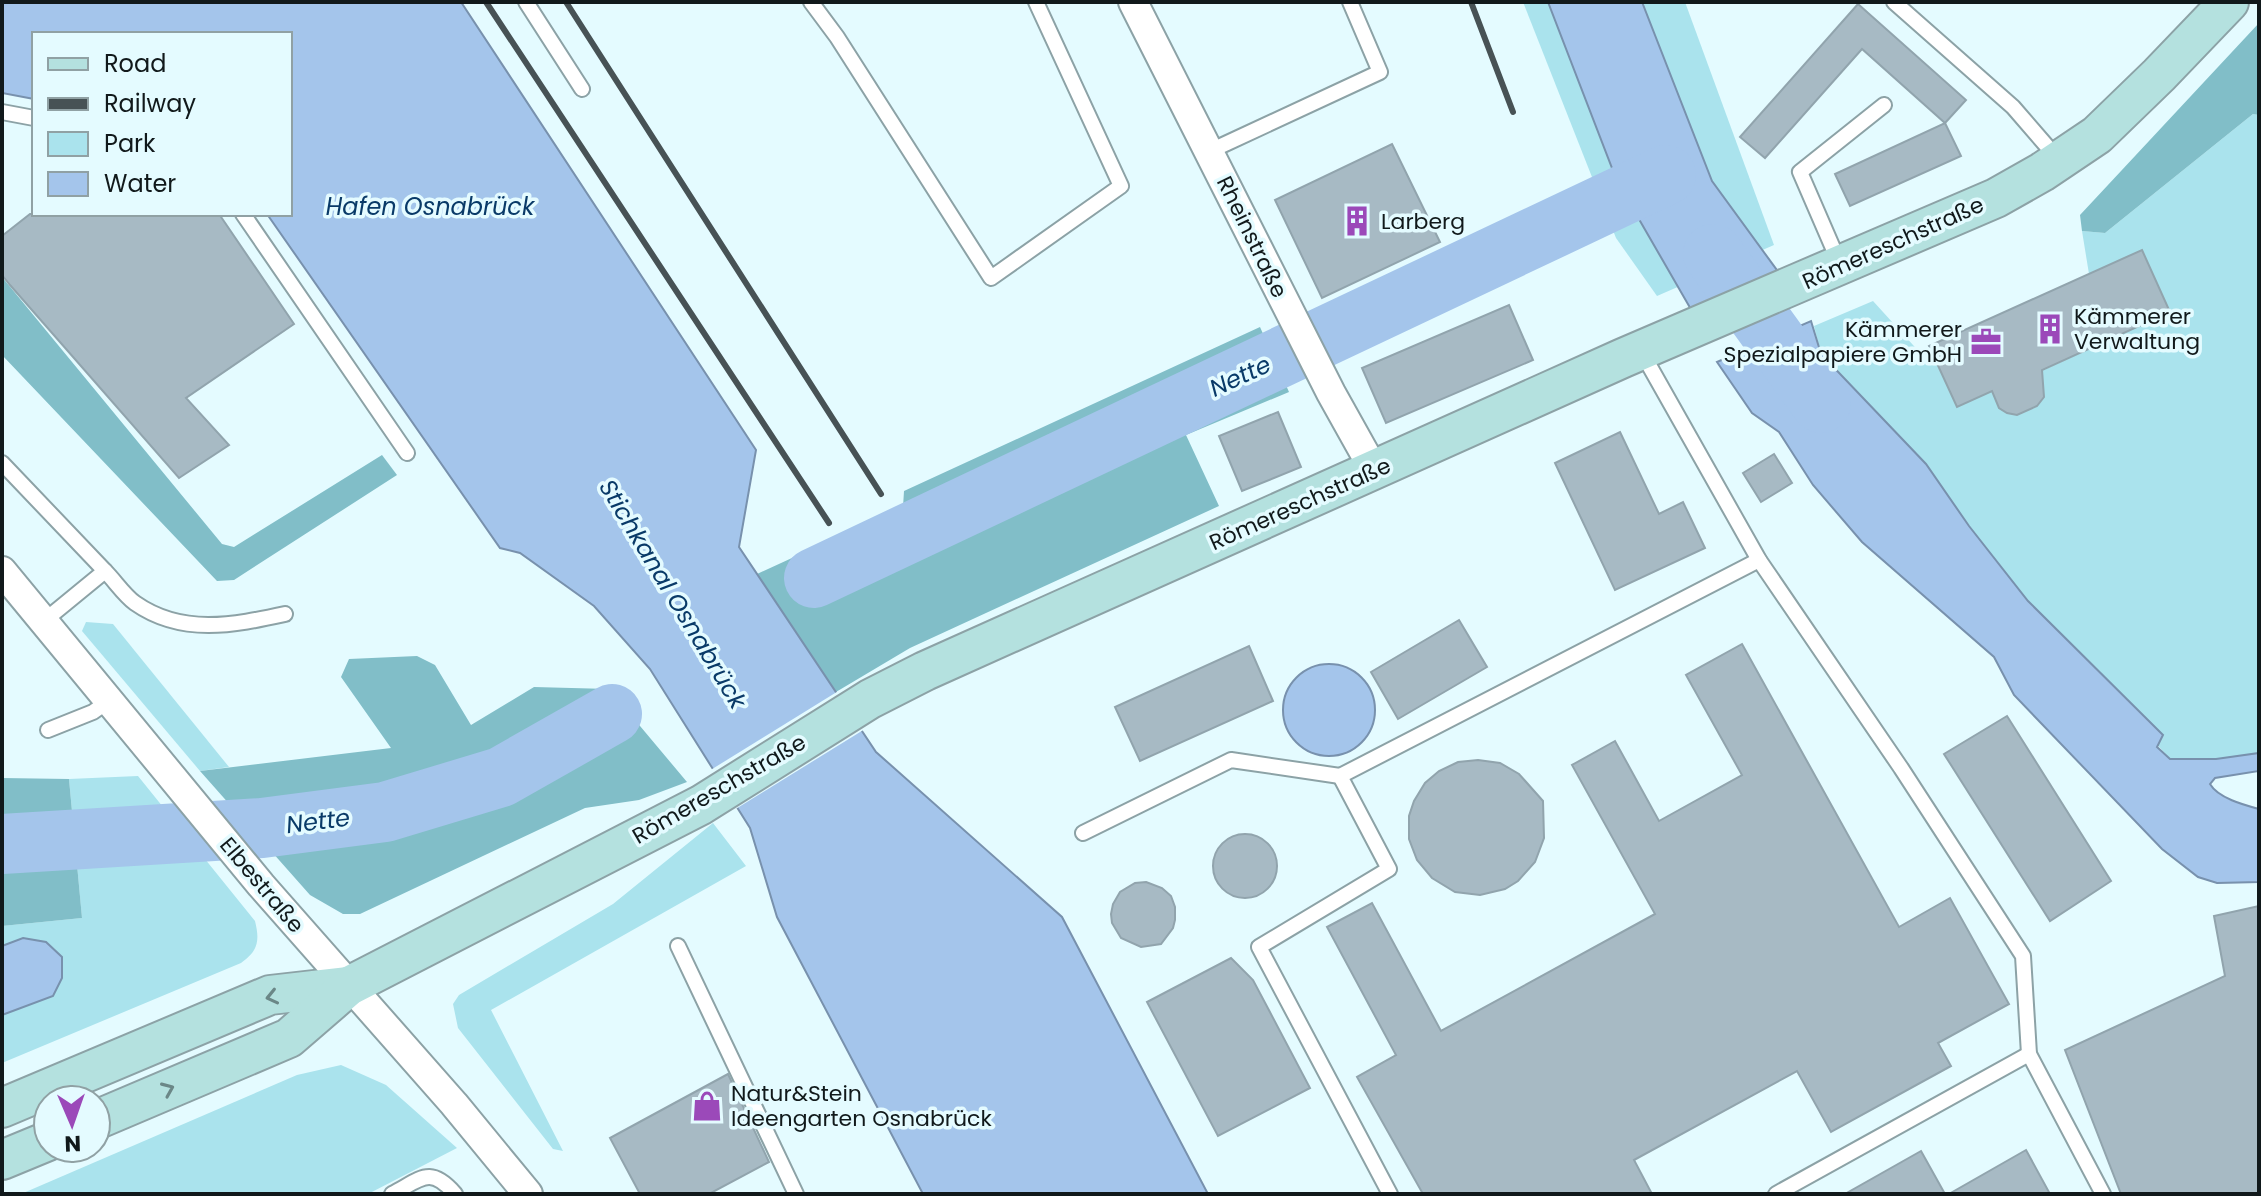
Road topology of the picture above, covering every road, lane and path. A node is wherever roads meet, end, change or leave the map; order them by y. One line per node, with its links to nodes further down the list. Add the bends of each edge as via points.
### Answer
1 (526, 2): 8 (lane)
2 (811, 2): 3 (lane, via 991,278 1121,186)
3 (1036, 2)
4 (1133, 2): 12 (street, Rheinstraße)
5 (1350, 2): 12 (lane, via 1380,72)
6 (1894, 2): 13 (lane, via 2013,107)
7 (2222, 5): 13 (main road, Römereschstraße, via 2097,135)
8 (582, 89)
9 (1884, 105): 15 (lane, via 1800,172)
10 (2, 112): 11 (lane)
11 (32, 118)
12 (1210, 151): 19 (street, Rheinstraße)
13 (2060, 161): 15 (main road, Römereschstraße, via 1996,198)
14 (244, 216): 17 (lane)
15 (1841, 266): 16 (main road, Römereschstraße)
16 (1640, 351): 19 (main road, Römereschstraße); 20 (lane)
17 (407, 453)
18 (2, 463): 22 (lane)
19 (1374, 470): 30 (main road, Römereschstraße, via 925,671 870,699 701,805)
20 (1759, 560): 27 (lane); 31 (lane, via 2023,956)
21 (2, 571): 24 (street, Elbestraße)
22 (105, 571): 23 (lane, via 135,603 177,622 229,626); 24 (lane)
23 (285, 614)
24 (44, 621): 25 (street, Elbestraße)
25 (110, 700): 26 (lane); 30 (street, Elbestraße)
26 (48, 730)
27 (1340, 776): 28 (lane, via 1231,760); 40 (lane, via 1389,869 1259,947)
28 (1083, 833)
29 (678, 946): 36 (lane)
30 (349, 986): 32 (main road, Römereschstraße, one-way to 32, via 270,995); 33 (main road, Römereschstraße, one-way to 30, via 289,1038); 39 (street, Elbestraße)
31 (2029, 1054): 41 (lane); 42 (lane)
32 (2, 1108)
33 (112, 1113)
34 (32, 1148): 35 (main road)
35 (2, 1160)
36 (794, 1193)
37 (392, 1194): 38 (lane, via 428,1176 441,1179)
38 (455, 1194)
39 (528, 1194)
40 (1390, 1194)
41 (1776, 1194)
42 (2103, 1194)

